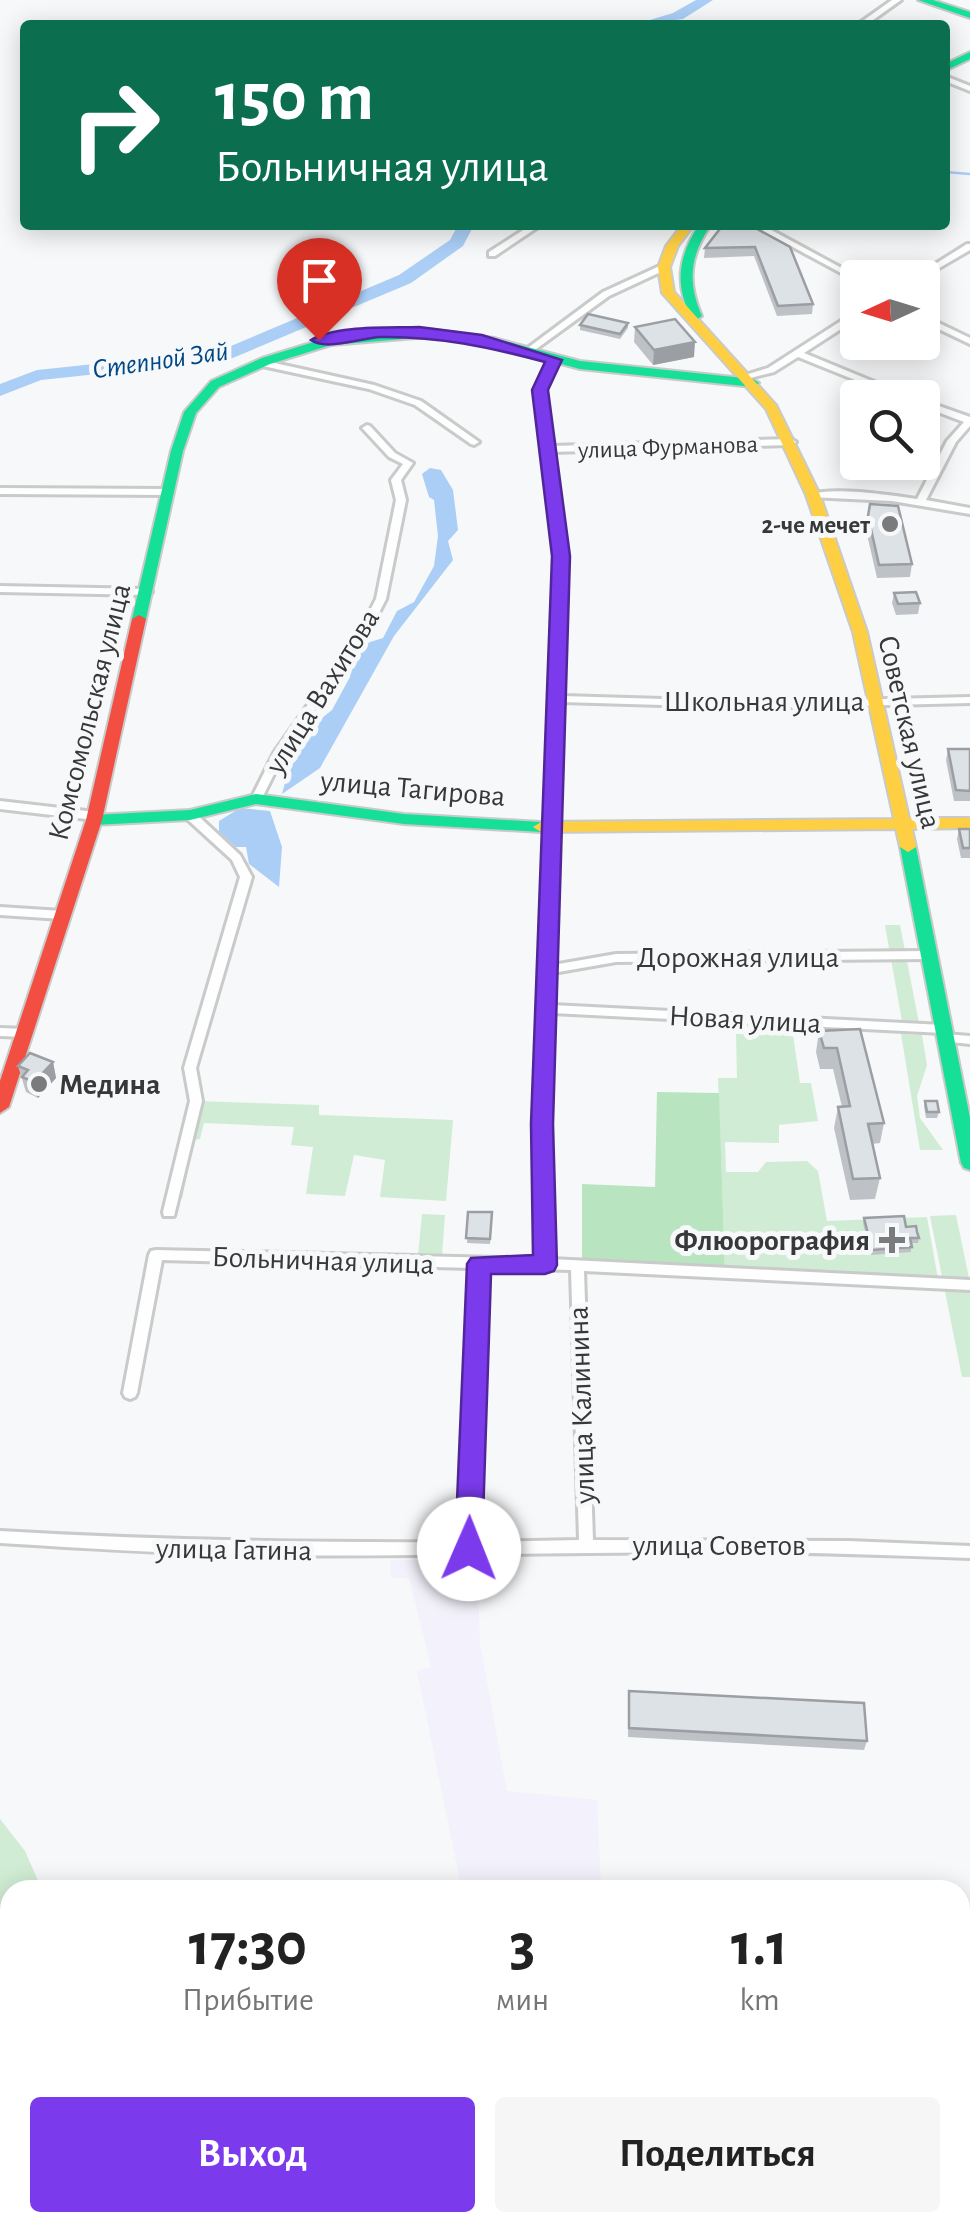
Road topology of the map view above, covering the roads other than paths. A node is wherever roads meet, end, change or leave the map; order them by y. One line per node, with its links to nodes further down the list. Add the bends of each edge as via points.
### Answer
1 (897, 0): 4 (street)
2 (923, 0): 3 (street)
3 (970, 15)
4 (869, 20)
5 (529, 230): 10 (street)
6 (684, 230): 12 (street)
7 (702, 230): 17 (street, Советская улица, via 686,253 682,278 688,303)
8 (765, 230): 13 (street)
9 (970, 246): 11 (street)
10 (492, 254)
11 (940, 264)
12 (664, 267): 17 (street, Советская улица, via 672,300); 18 (street, via 606,294)
13 (840, 270)
14 (840, 325): 19 (street)
15 (940, 326): 16 (street)
16 (970, 341)
17 (716, 346): 22 (street, Советская улица)
18 (529, 350): 20 (street, Комсомольская улица); 21 (street, Комсомольская улица, via 419,332 370,333 319,340)
19 (796, 353): 22 (street); 23 (street)
20 (554, 360): 22 (street, Комсомольская улица); 29 (street, улица Калинина, via 540,390)
21 (260, 364): 27 (street, via 387,391 439,414); 31 (street, Комсомольская улица, via 202,390 190,408)
22 (750, 380): 28 (street, Советская улица)
23 (864, 380)
24 (940, 409): 25 (street)
25 (970, 420): 33 (street)
26 (367, 428): 40 (street, улица Вахитова, via 408,463 396,480 401,500 387,583 364,632 278,753)
27 (474, 442)
28 (791, 442): 29 (street, улица Фурманова); 32 (street, Советская улица)
29 (546, 449): 37 (street, улица Калинина, via 561,556)
30 (0, 491): 31 (street)
31 (168, 492): 36 (street, Комсомольская улица)
32 (813, 495): 33 (street); 39 (street, Советская улица)
33 (920, 501): 34 (street)
34 (970, 511)
35 (0, 589): 36 (street)
36 (147, 592): 43 (street, Комсомольская улица)
37 (558, 699): 39 (street, Школьная улица); 46 (street, улица Калинина)
38 (970, 700): 39 (street, Школьная улица)
39 (877, 701): 44 (street, Советская улица)
40 (256, 799): 42 (street, улица Тагирова); 46 (street, улица Тагирова, via 404,819)
41 (0, 806): 43 (street)
42 (190, 815): 43 (street, улица Тагирова); 58 (street, via 236,858 246,878 190,1068 196,1101)
43 (95, 818): 48 (street, Комсомольская улица)
44 (902, 822): 45 (street, улица Тагирова); 46 (street, улица Тагирова); 49 (street, Советская улица)
45 (970, 823)
46 (550, 827): 50 (street, улица Калинина)
47 (0, 912): 48 (street)
48 (62, 915): 53 (street, Комсомольская улица)
49 (929, 955): 50 (street, Дорожная улица, via 616,958); 54 (street, Советская улица)
50 (548, 970): 51 (street, улица Калинина)
51 (548, 1009): 54 (street, Новая улица); 60 (street, улица Калинина)
52 (0, 1032): 53 (street)
53 (26, 1033): 56 (street, Комсомольская улица)
54 (944, 1033): 55 (street, Новая улица); 57 (street, Советская улица)
55 (970, 1040)
56 (0, 1107)
57 (970, 1163)
58 (169, 1212)
59 (480, 1264): 60 (street, Больничная улица); 63 (street, Больничная улица, via 156,1255); 66 (street)
60 (545, 1265): 61 (street, Больничная улица)
61 (577, 1265): 62 (street, Больничная улица); 65 (street, улица Калинина)
62 (970, 1285)
63 (130, 1393)
64 (0, 1537): 66 (street, улица Гатина, via 115,1547)
65 (586, 1545): 66 (street, улица Советов); 67 (street, улица Советов)
66 (469, 1549)
67 (970, 1552)

